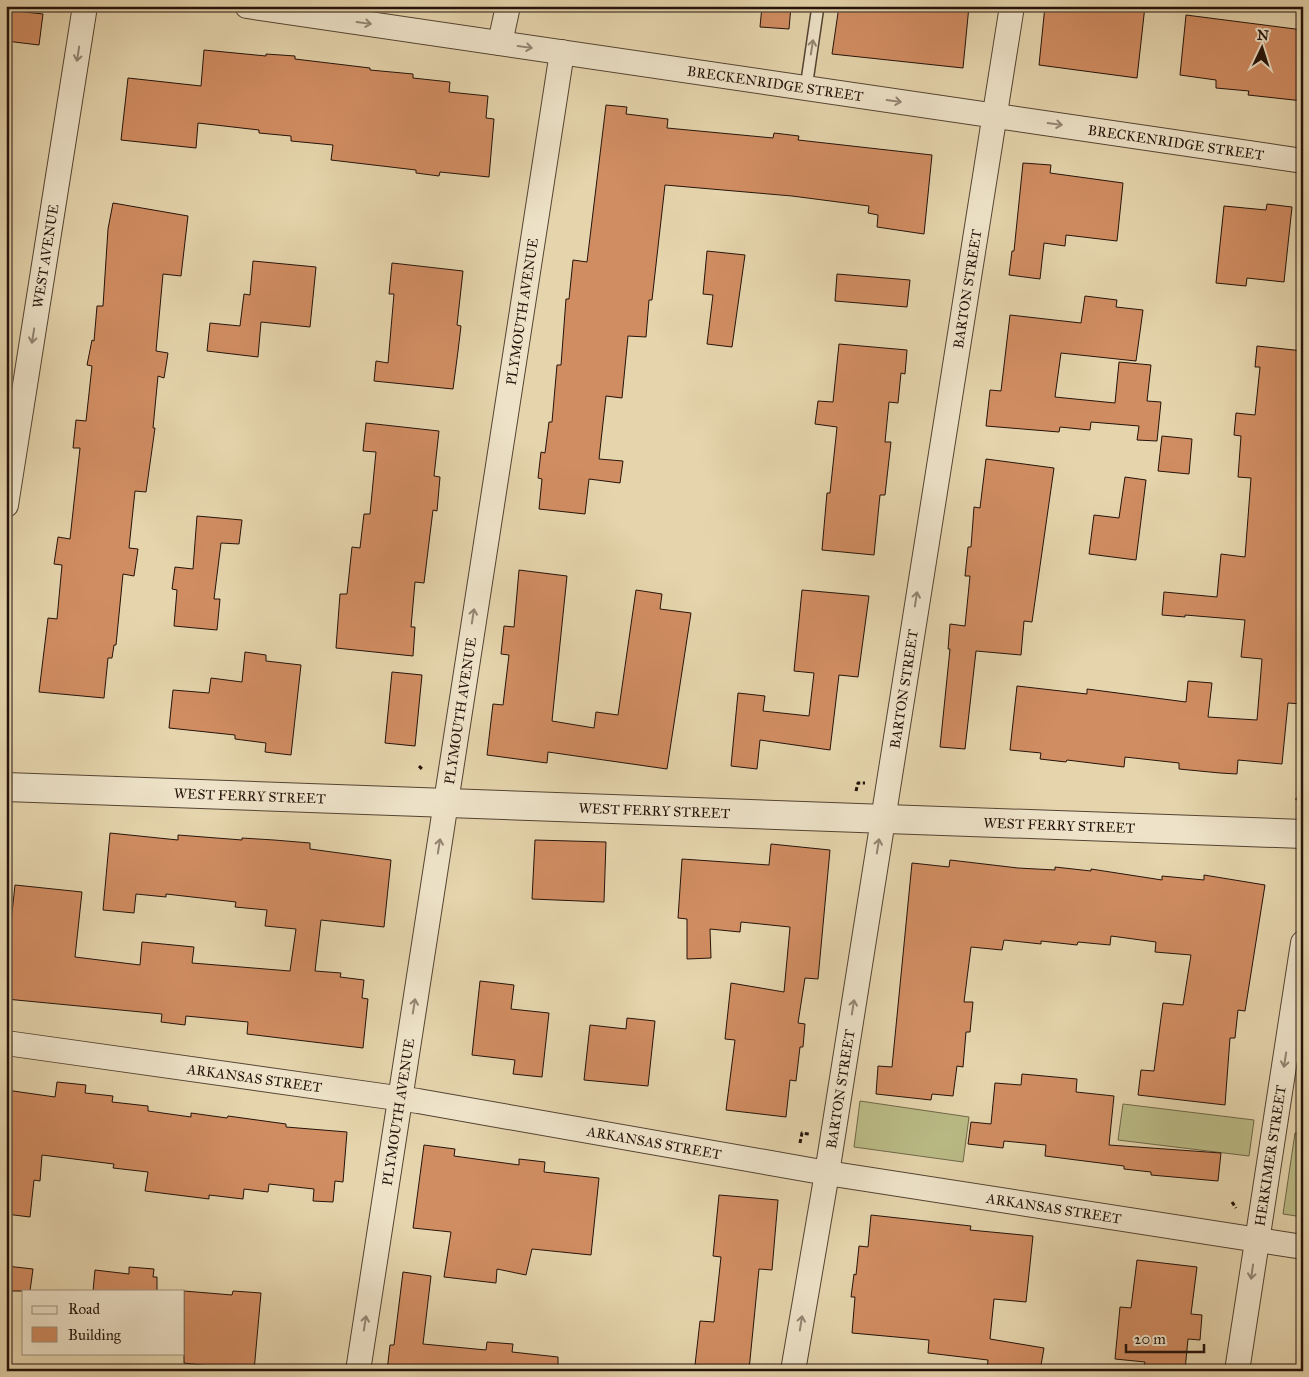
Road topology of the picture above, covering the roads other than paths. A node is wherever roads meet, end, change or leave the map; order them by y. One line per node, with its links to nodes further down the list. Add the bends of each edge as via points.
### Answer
1 (85, 6): 11 (street, WEST AVENUE, one-way to 11)
2 (247, 6): 6 (street, BRECKENRIDGE STREET, one-way to 6)
3 (508, 6): 6 (street)
4 (818, 6): 8 (lane, one-way to 4)
5 (1012, 6): 9 (street, BARTON STREET)
6 (500, 43): 7 (street, BRECKENRIDGE STREET, one-way to 7)
7 (562, 52): 8 (street, BRECKENRIDGE STREET); 13 (street, PLYMOUTH AVENUE, one-way to 7)
8 (806, 88): 9 (street, BRECKENRIDGE STREET, one-way to 9)
9 (995, 116): 10 (street, BRECKENRIDGE STREET, one-way to 10); 14 (street, BARTON STREET, one-way to 9)
10 (1303, 160)
11 (6, 504)
12 (6, 787): 13 (street, WEST FERRY STREET)
13 (444, 803): 14 (street, WEST FERRY STREET); 18 (street, PLYMOUTH AVENUE, one-way to 13)
14 (882, 819): 15 (street, WEST FERRY STREET); 19 (street, BARTON STREET, one-way to 14)
15 (1303, 834)
16 (1303, 942): 20 (street, HERKIMER STREET, one-way to 20)
17 (6, 1043): 18 (street, ARKANSAS STREET)
18 (400, 1098): 19 (street, ARKANSAS STREET); 22 (street, PLYMOUTH AVENUE, one-way to 18)
19 (826, 1173): 20 (street, ARKANSAS STREET); 23 (street, BARTON STREET, one-way to 19)
20 (1257, 1240): 21 (street, ARKANSAS STREET); 24 (street, HERKIMER STREET, one-way to 24)
21 (1303, 1247)
22 (358, 1371)
23 (793, 1371)
24 (1237, 1371)

